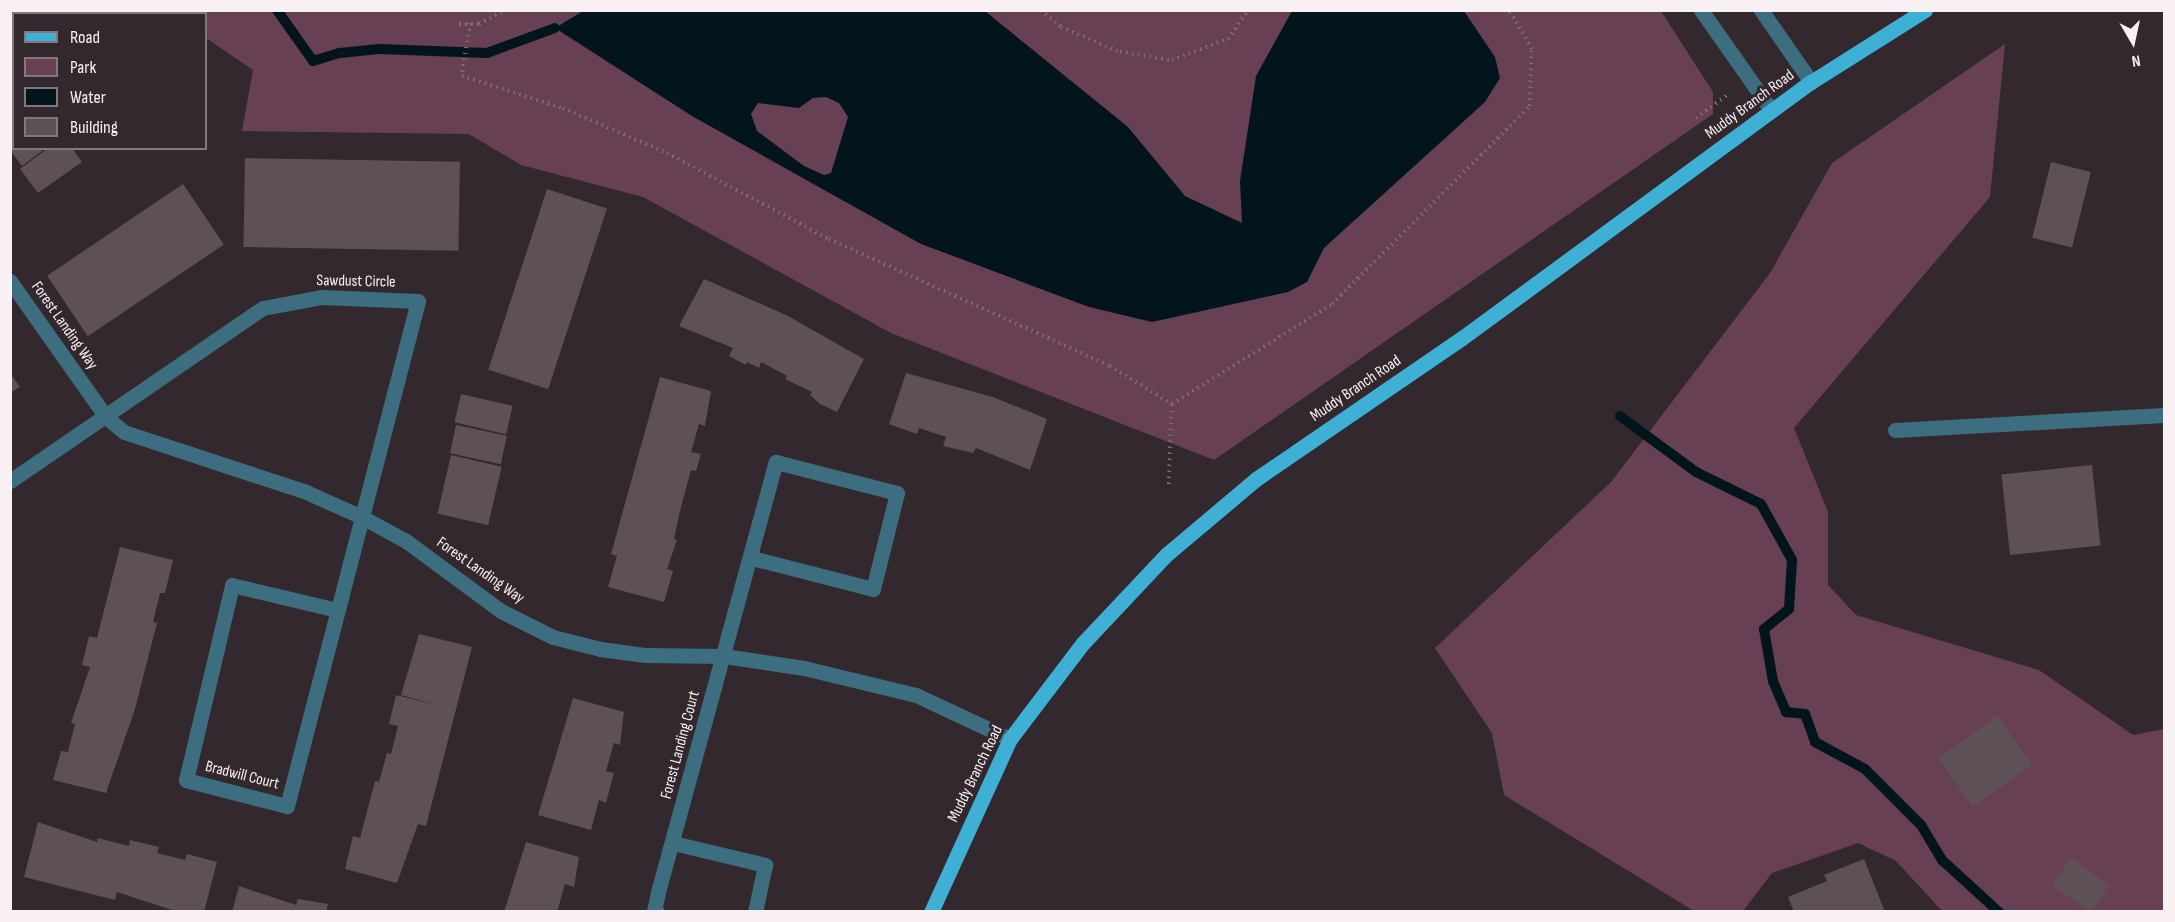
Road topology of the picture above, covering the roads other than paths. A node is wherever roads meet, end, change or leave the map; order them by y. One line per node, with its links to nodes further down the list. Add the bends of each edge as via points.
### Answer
1 (1701, 10): 5 (street)
2 (1761, 10): 4 (street)
3 (1925, 10): 4 (main road, Muddy Branch Road)
4 (1811, 82): 5 (main road, Muddy Branch Road)
5 (1773, 111): 15 (main road, Muddy Branch Road, via 1462,338 1256,479 1144,578 1083,643)
6 (10, 281): 8 (street, Forest Landing Way)
7 (2164, 415): 9 (street)
8 (106, 417): 10 (street); 11 (street, Forest Landing Way, via 124,432 156,445 306,492); 11 (street, Sawdust Circle, via 212,339 263,308 321,297 418,301)
9 (1895, 430)
10 (10, 481)
11 (360, 516): 13 (street, Bradwill Court); 14 (street, Forest Landing Way, via 406,541 501,611 553,637 600,650 645,656)
12 (752, 558): 12 (street, Forest Landing Court, via 873,589 897,493 776,462); 14 (street, Forest Landing Court)
13 (337, 610): 13 (street, Bradwill Court, via 232,585 186,780 287,807)
14 (724, 656): 15 (street, Forest Landing Way, via 804,668 916,695); 16 (street, Forest Landing Court)
15 (1010, 739): 19 (main road, Muddy Branch Road)
16 (673, 843): 17 (street, Forest Landing Court, via 656,902); 18 (street, via 765,865)
17 (657, 912)
18 (754, 912)
19 (931, 912)

